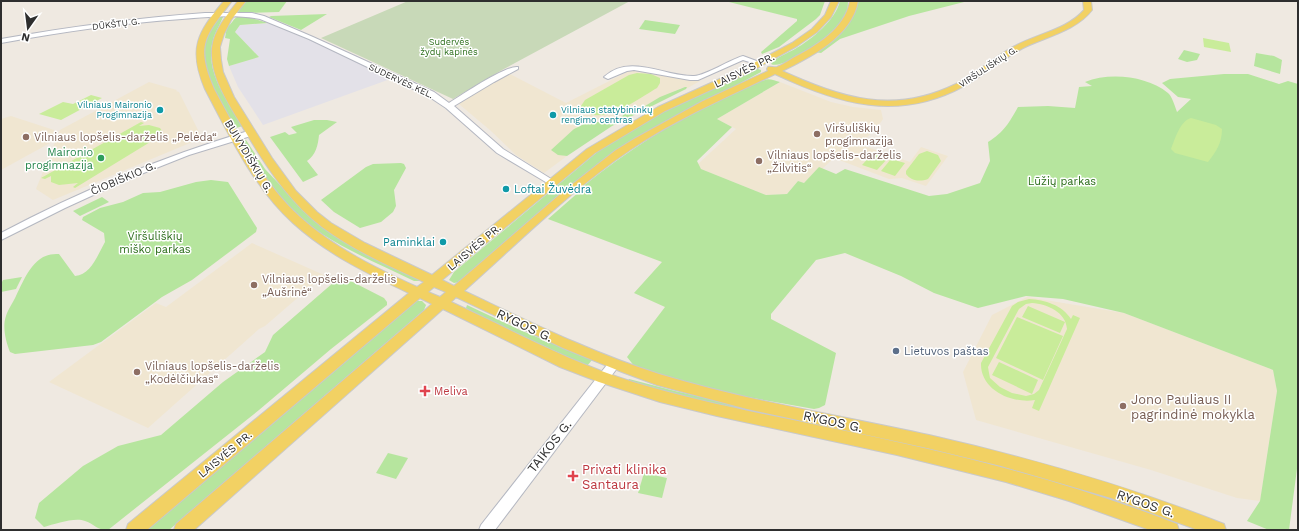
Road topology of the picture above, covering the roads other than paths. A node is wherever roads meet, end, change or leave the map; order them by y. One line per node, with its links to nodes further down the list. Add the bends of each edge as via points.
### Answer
1 (228, 1): 6 (main road, BUIVYDIŠKIŲ G.)
2 (242, 1): 7 (main road, BUIVYDIŠKIŲ G.)
3 (835, 1): 9 (main road, LAISVĖS PR., via 833,11 812,33)
4 (854, 1): 11 (main road, LAISVĖS PR., via 848,18 831,37)
5 (1088, 1): 11 (main road, VIRŠULIŠKIŲ G., via 1088,10 1079,19 1020,46 958,86 926,98 883,103 849,99 822,91)
6 (215, 15): 7 (street, DŪKŠTŲ G.); 8 (street, DŪKŠTŲ G., via 117,23); 15 (main road, BUIVYDIŠKIŲ G., via 200,43 201,70 208,88)
7 (232, 15): 13 (street, SUDERVĖS KEL., via 262,17 401,80); 14 (main road, BUIVYDIŠKIŲ G., via 218,41 216,66 222,83)
8 (1, 41)
9 (759, 63): 11 (main road, VIRŠULIŠKIŲ G.); 12 (street, via 743,58 698,78 634,68); 16 (main road, LAISVĖS PR., via 633,125 591,151)
10 (516, 68): 13 (street)
11 (775, 70): 19 (main road, LAISVĖS PR., via 706,103 635,142 569,192)
12 (608, 77)
13 (449, 106): 16 (street, SUDERVĖS KEL., via 500,151)
14 (251, 133): 15 (street, ČIOBIŠKIO G.); 18 (main road, BUIVYDIŠKIŲ G., via 284,183 312,214 364,247)
15 (236, 137): 17 (street, ČIOBIŠKIO G., via 136,172); 20 (main road, BUIVYDIŠKIŲ G., via 264,184 299,223 321,241 353,260)
16 (552, 182): 18 (main road, LAISVĖS PR.)
17 (1, 237)
18 (433, 281): 19 (main road, BUIVYDIŠKIŲ G.); 20 (main road, LAISVĖS PR.)
19 (455, 292): 21 (main road, LAISVĖS PR.); 22 (main road, RYGOS G.)
20 (418, 293): 21 (main road, BUIVYDIŠKIŲ G.); 24 (main road, LAISVĖS PR.)
21 (441, 304): 23 (main road, RYGOS G.); 25 (main road, LAISVĖS PR.)
22 (614, 364): 23 (street, TAIKOS G.); 28 (main road, RYGOS G., via 687,388 926,441 1058,474 1134,498)
23 (603, 378): 26 (street, TAIKOS G.); 27 (main road, RYGOS G., via 682,402 1007,475)
24 (134, 530)
25 (182, 530)
26 (486, 530)
27 (1171, 530)
28 (1218, 530)

